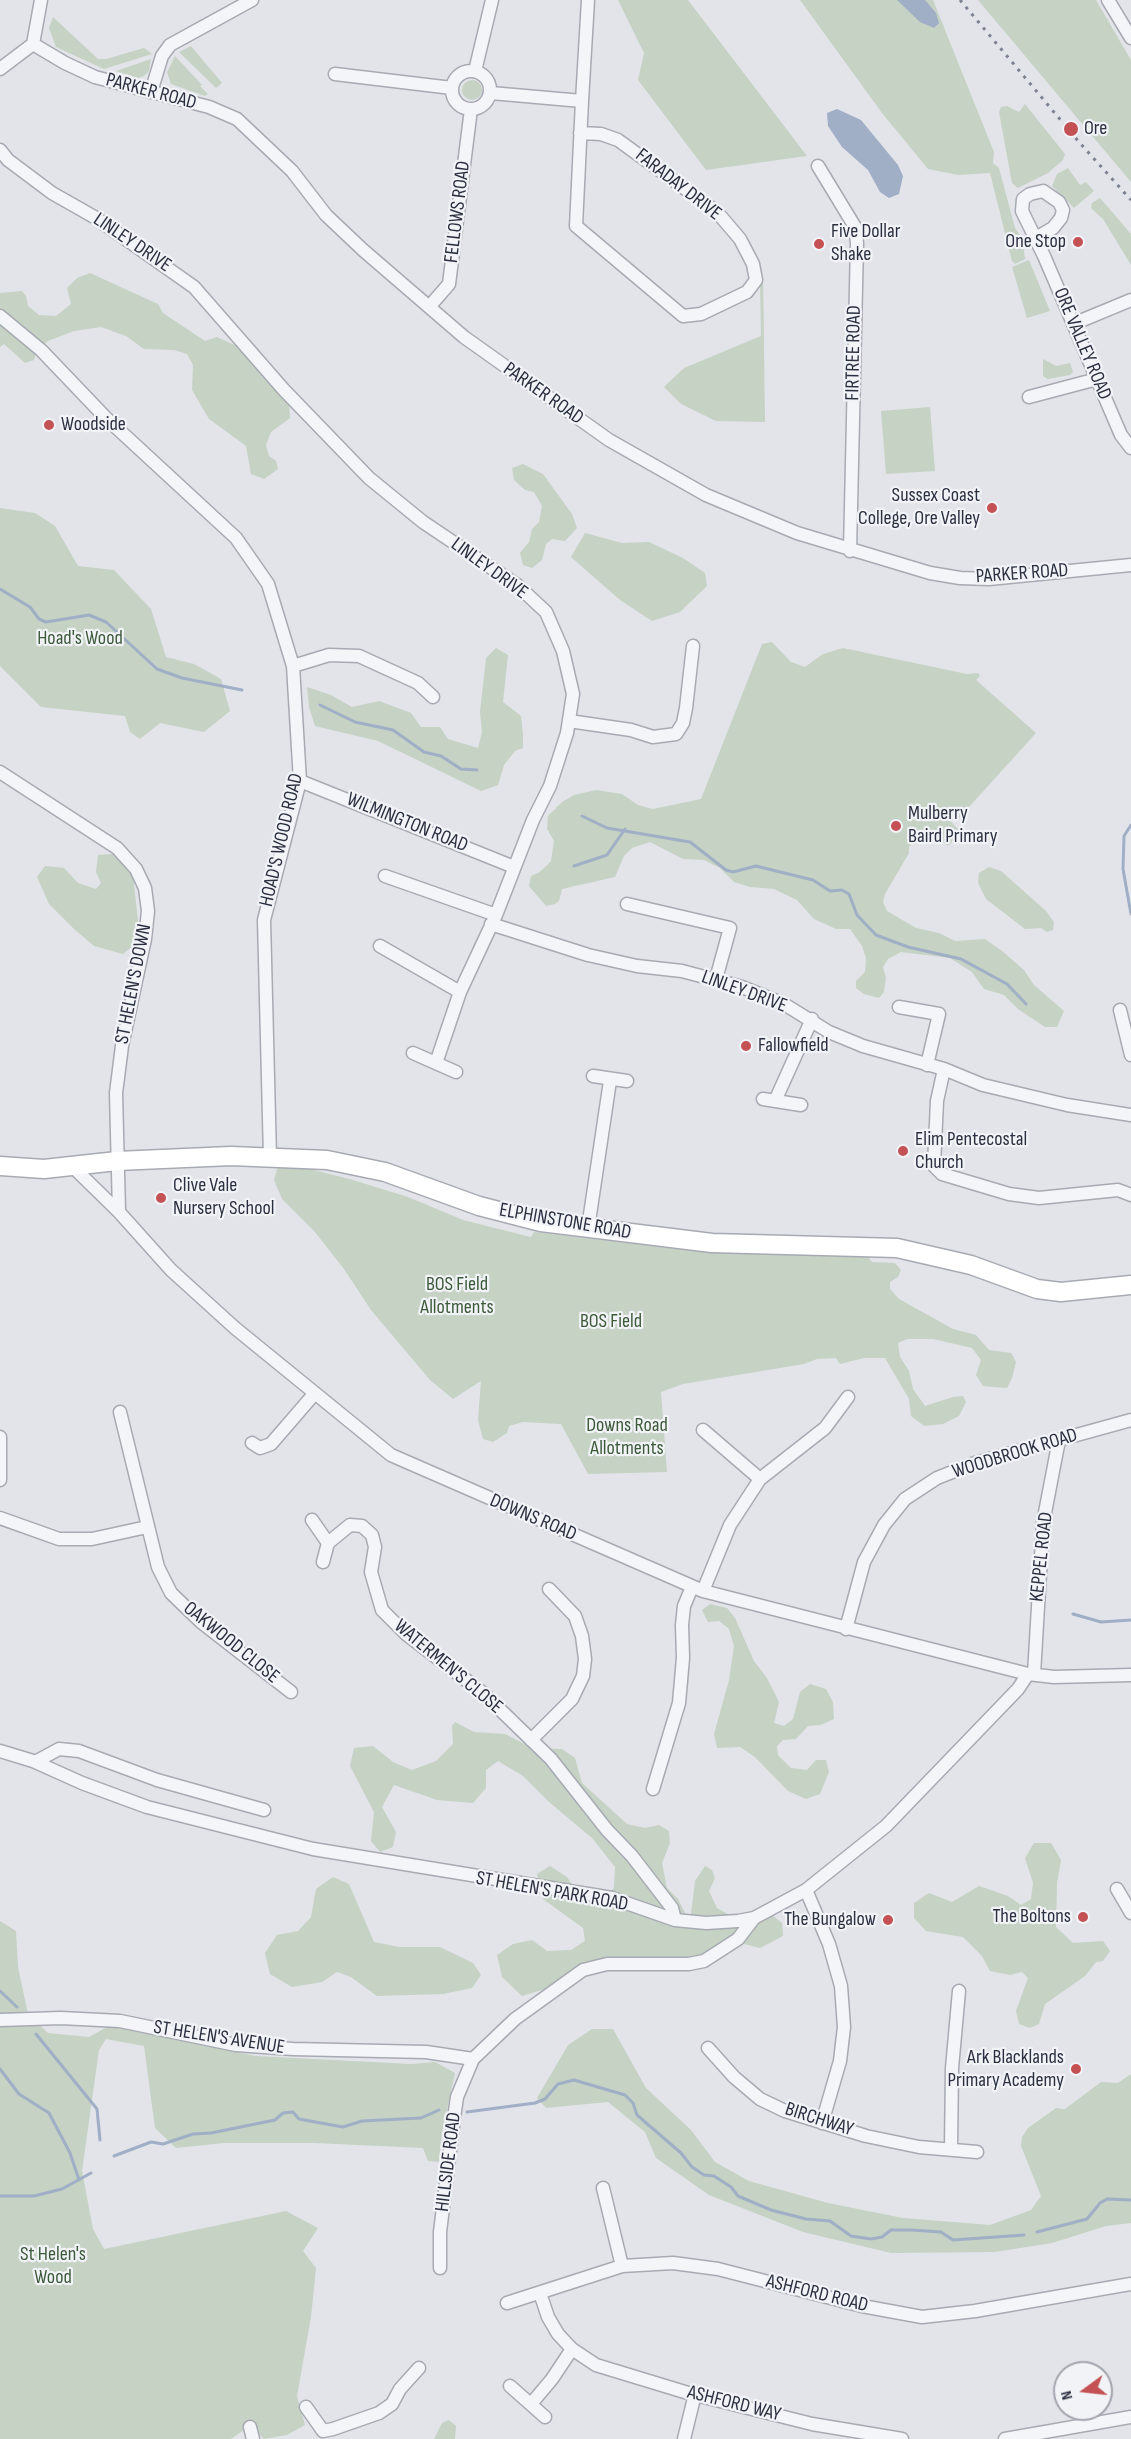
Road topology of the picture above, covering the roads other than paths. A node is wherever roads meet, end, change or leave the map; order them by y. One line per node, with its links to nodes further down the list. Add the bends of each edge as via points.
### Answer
1 (41, 0): 7 (street)
2 (252, 0): 12 (street, via 170,45 162,56)
3 (492, 0): 9 (street)
4 (588, 0): 14 (street)
5 (1108, 0): 6 (street)
6 (1131, 38)
7 (33, 44): 8 (street); 12 (street, PARKER ROAD, via 95,77)
8 (2, 65)
9 (475, 71): 11 (street, via 459,76); 13 (street, via 485,77)
10 (335, 74): 11 (street)
11 (452, 88): 15 (street, via 456,102)
12 (152, 92): 21 (street, PARKER ROAD, via 237,119 292,171 326,215)
13 (491, 93): 14 (street); 15 (street, via 482,106)
14 (582, 101): 16 (street)
15 (471, 110): 21 (street, FELLOWS ROAD, via 449,284)
16 (580, 133): 16 (street, FARADAY DRIVE, via 576,226 683,316 701,314 747,292 756,280 753,264 740,239 717,212 618,140)
17 (0, 150): 32 (street, LINLEY DRIVE, via 52,193 96,218 194,286 284,390 369,478 423,522 517,585 546,612 563,651 573,694)
18 (818, 166): 27 (street, FIRTREE ROAD, via 855,227 857,243)
19 (1036, 237): 23 (street, ORE VALLEY ROAD)
20 (1131, 300): 23 (street)
21 (429, 307): 27 (street, PARKER ROAD, via 506,369 637,458 741,511)
22 (0, 316): 30 (street, HOAD'S WOOD ROAD, via 41,350 106,418 236,538 268,584)
23 (1073, 324): 24 (street, ORE VALLEY ROAD)
24 (1096, 379): 25 (street); 26 (street, ORE VALLEY ROAD, via 1121,435)
25 (1029, 397)
26 (1131, 448)
27 (850, 550): 28 (street, PARKER ROAD, via 930,573 977,579)
28 (1131, 566)
29 (693, 646): 32 (street, via 686,708 676,734 653,736)
30 (294, 666): 31 (street, via 329,655 359,656 418,682); 34 (street, HOAD'S WOOD ROAD)
31 (433, 697)
32 (569, 721): 35 (street, LINLEY DRIVE, via 550,786)
33 (0, 772): 57 (street, ST HELEN'S DOWN, via 117,848 136,869 145,888 145,939 122,1046 117,1093)
34 (300, 781): 35 (street, WILMINGTON ROAD); 56 (street, HOAD'S WOOD ROAD, via 264,920)
35 (514, 867): 38 (street, LINLEY DRIVE)
36 (385, 876): 38 (street)
37 (627, 904): 40 (street, via 730,928)
38 (494, 919): 40 (street, LINLEY DRIVE, via 588,955); 41 (street)
39 (380, 946): 41 (street)
40 (716, 979): 44 (street, LINLEY DRIVE, via 784,1004)
41 (460, 992): 47 (street)
42 (898, 1007): 48 (street, via 939,1014)
43 (1120, 1010): 46 (street)
44 (812, 1019): 48 (street, LINLEY DRIVE, via 829,1032 862,1046); 54 (street, via 769,1100)
45 (413, 1053): 47 (street)
46 (1131, 1055)
47 (436, 1063): 50 (street)
48 (927, 1065): 49 (street, LINLEY DRIVE)
49 (944, 1069): 55 (street, LINLEY DRIVE, via 994,1088); 60 (street, via 937,1101 934,1166 942,1174 1009,1194 1039,1198 1118,1190)
50 (456, 1072)
51 (593, 1076): 52 (street)
52 (610, 1080): 53 (street); 62 (street)
53 (627, 1081)
54 (801, 1105)
55 (1131, 1115)
56 (270, 1156): 57 (street, ELPHINSTONE ROAD); 62 (street, ELPHINSTONE ROAD, via 349,1163 507,1214)
57 (117, 1161): 59 (street, ELPHINSTONE ROAD); 61 (street)
58 (0, 1166): 59 (street, ELPHINSTONE ROAD)
59 (72, 1166): 61 (street, DOWNS ROAD)
60 (1131, 1195)
61 (120, 1212): 64 (street, DOWNS ROAD, via 171,1270)
62 (588, 1228): 63 (street, ELPHINSTONE ROAD, via 712,1243 897,1248 971,1265 1045,1290 1082,1291)
63 (1131, 1285)
64 (315, 1393): 71 (street, via 271,1444 260,1448); 80 (street, DOWNS ROAD, via 390,1455)
65 (848, 1397): 72 (street, via 817,1436)
66 (120, 1412): 76 (street, OAKWOOD CLOSE)
67 (1131, 1420): 70 (street, WOODBROOK ROAD)
68 (711, 1431): 72 (street)
69 (0, 1437): 73 (street)
70 (1059, 1440): 81 (street, WOODBROOK ROAD, via 975,1463 937,1478 905,1499 888,1518 864,1562); 82 (street, KEPPEL ROAD, via 1043,1523)
71 (252, 1443)
72 (760, 1479): 80 (street, via 730,1525)
73 (0, 1480)
74 (0, 1518): 76 (street, via 60,1539 92,1539)
75 (312, 1520): 77 (street)
76 (147, 1527): 84 (street, OAKWOOD CLOSE, via 158,1567 171,1593 201,1622)
77 (328, 1543): 78 (street); 85 (street, WATERMEN'S CLOSE, via 350,1525 362,1526 372,1535 372,1572 382,1610 421,1647 483,1693)
78 (323, 1562)
79 (549, 1589): 85 (street, via 575,1616 582,1636 583,1676 572,1699)
80 (698, 1589): 81 (street, DOWNS ROAD); 88 (street, via 684,1606 679,1703 654,1784)
81 (846, 1629): 82 (street, DOWNS ROAD)
82 (1031, 1674): 83 (street); 91 (street, ST HELEN'S PARK ROAD, via 886,1826)
83 (1131, 1675)
84 (291, 1692)
85 (531, 1740): 94 (street, WATERMEN'S CLOSE, via 632,1856 672,1908)
86 (0, 1751): 87 (street, ST HELEN'S PARK ROAD)
87 (35, 1762): 89 (street, via 59,1749 79,1751 157,1780); 94 (street, ST HELEN'S PARK ROAD, via 147,1807 226,1829 313,1849 612,1898)
88 (642, 1777)
89 (264, 1810)
90 (1117, 1889): 92 (street)
91 (806, 1890): 93 (street, ST HELEN'S PARK ROAD); 99 (street, via 829,1944 841,1986 844,2027 840,2061)
92 (1131, 1913)
93 (754, 1918): 94 (street, ST HELEN'S PARK ROAD, via 706,1923); 98 (street, via 738,1939 704,1961 681,1965 607,1964 583,1970 515,2019)
94 (675, 1920)
95 (959, 1991): 100 (street, via 952,2068)
96 (0, 2020): 98 (street, ST HELEN'S AVENUE, via 120,2021 237,2045 426,2052)
97 (708, 2048): 99 (street, BIRCHWAY, via 734,2078 760,2098)
98 (473, 2059): 104 (street, HILLSIDE ROAD, via 454,2118 440,2232)
99 (822, 2123): 100 (street, BIRCHWAY, via 919,2147)
100 (951, 2149): 101 (street, BIRCHWAY)
101 (977, 2152)
102 (603, 2188): 103 (street)
103 (622, 2266): 105 (street, ASHFORD ROAD, via 673,2263 708,2267 922,2317); 106 (street, ASHFORD ROAD)
104 (440, 2268)
105 (1131, 2284)
106 (540, 2293): 107 (street, ASHFORD ROAD); 108 (street, ASHFORD WAY, via 548,2317)
107 (507, 2303)
108 (572, 2349): 111 (street, ASHFORD WAY, via 596,2365); 112 (street)
109 (419, 2368): 113 (street, via 392,2404 379,2413 333,2429 323,2431)
110 (510, 2386): 112 (street)
111 (695, 2394): 116 (street); 117 (street, ASHFORD WAY, via 812,2424)
112 (531, 2404): 114 (street)
113 (306, 2407)
114 (546, 2417)
115 (1131, 2417): 118 (street)
116 (684, 2439)
117 (902, 2439)
118 (1005, 2439)

